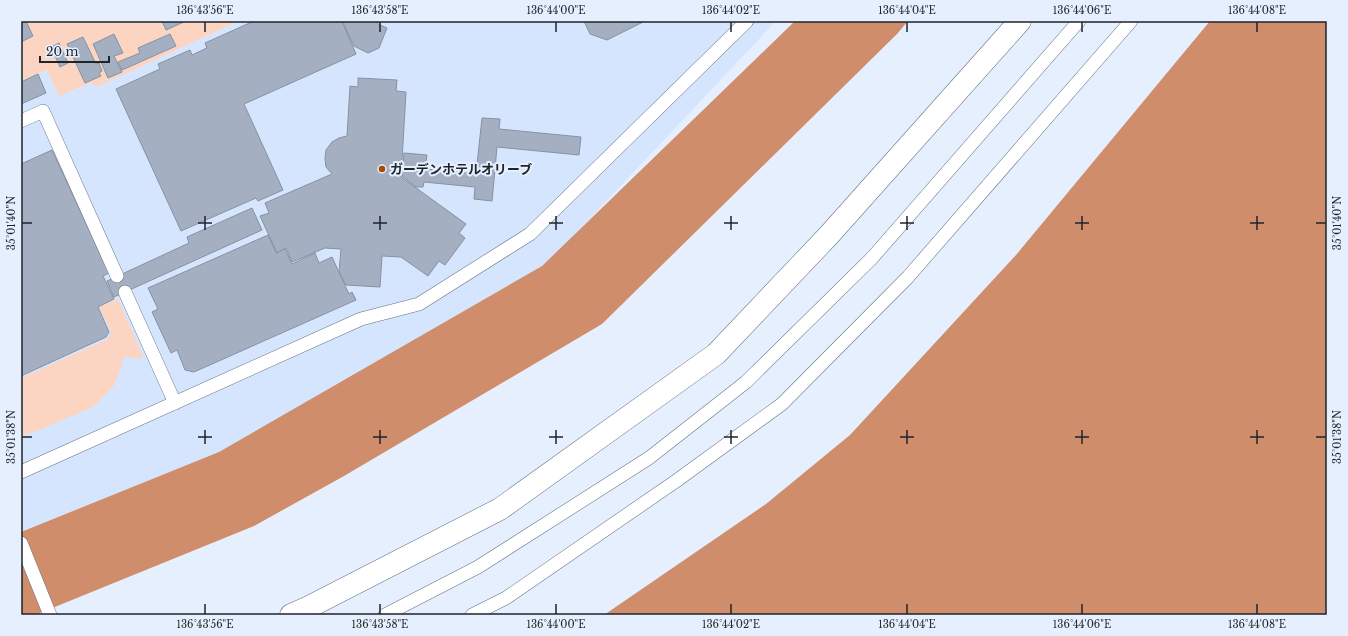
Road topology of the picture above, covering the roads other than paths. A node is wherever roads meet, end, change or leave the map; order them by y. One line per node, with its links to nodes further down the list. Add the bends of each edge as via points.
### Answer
1 (747, 21): 8 (lane, via 530,234 419,304 361,319)
2 (1020, 21): 12 (street, via 829,235 716,354 500,509)
3 (1079, 21): 13 (lane, via 872,258 746,382 643,462 478,567)
4 (1131, 21): 14 (lane, via 908,277 782,404 676,481 506,598)
5 (21, 121): 6 (lane, via 43,111)
6 (118, 276)
7 (125, 292): 8 (lane)
8 (175, 403): 9 (lane)
9 (21, 472)
10 (21, 543): 11 (lane)
11 (50, 613)
12 (290, 615)
13 (385, 615)
14 (472, 615)

